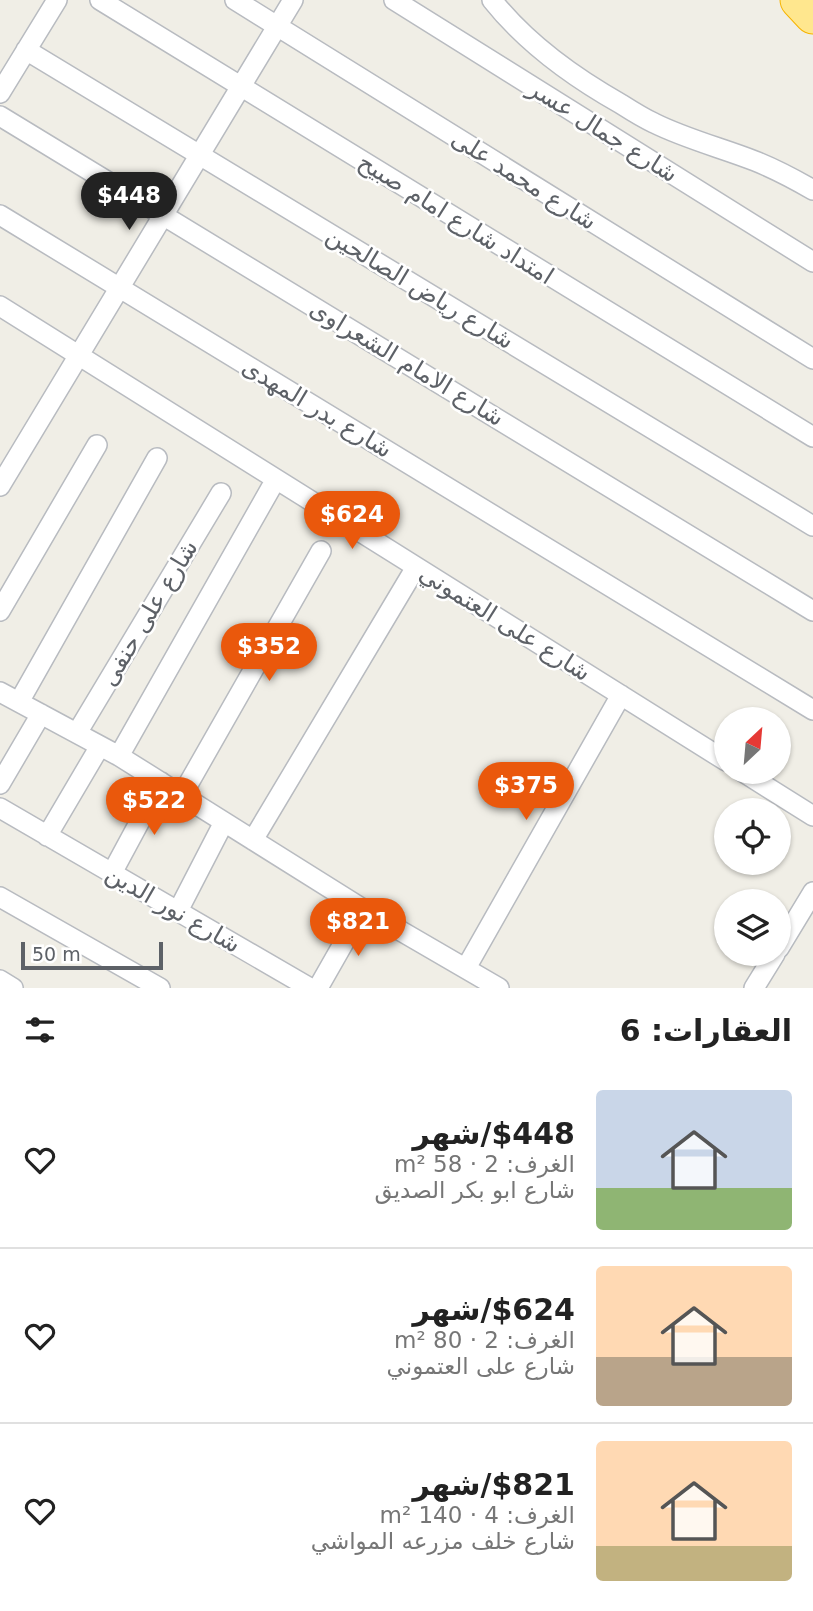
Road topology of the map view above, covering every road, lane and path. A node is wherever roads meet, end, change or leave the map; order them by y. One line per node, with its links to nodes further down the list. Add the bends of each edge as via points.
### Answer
1 (57, 0): 10 (street)
2 (100, 0): 12 (street, امتداد شارع امام صبيح)
3 (235, 0): 9 (street, شارع محمد على)
4 (293, 0): 9 (street)
5 (394, 0): 19 (street, شارع جمال عسر)
6 (492, 0): 16 (street, via 549,56 607,96 654,123 756,161)
7 (799, 0): 8 (highway)
8 (813, 15)
9 (277, 26): 12 (street); 24 (street, شارع محمد على)
10 (26, 50): 11 (street); 15 (street, شارع رياض الصالحين)
11 (7, 66): 13 (street)
12 (241, 86): 15 (street); 25 (street, امتداد شارع امام صبيح)
13 (0, 93)
14 (0, 116): 18 (street, شارع الامام الشعراوى)
15 (199, 155): 18 (street); 31 (street, شارع رياض الصالحين)
16 (813, 190)
17 (0, 215): 20 (street, شارع بدر المهدى)
18 (163, 215): 20 (street); 35 (street, شارع الامام الشعراوى)
19 (813, 262)
20 (120, 288): 23 (street); 39 (street, شارع بدر المهدى)
21 (5, 309): 22 (street); 23 (street, شارع على العتموني)
22 (0, 330)
23 (79, 355): 28 (street, شارع على العتموني); 29 (street)
24 (813, 359)
25 (813, 437)
26 (97, 445): 34 (street)
27 (157, 458): 38 (street)
28 (276, 479): 33 (street, شارع على العتموني); 44 (street)
29 (0, 486)
30 (221, 493): 41 (street, شارع على حنفى)
31 (813, 526)
32 (321, 551): 48 (street)
33 (416, 567): 37 (street, شارع على العتموني); 53 (street)
34 (0, 611)
35 (813, 611)
36 (0, 692): 38 (street)
37 (621, 695): 43 (street, شارع على العتموني); 61 (street)
38 (19, 702): 40 (street)
39 (813, 710)
40 (41, 714): 41 (street); 46 (street)
41 (77, 733): 42 (street)
42 (100, 746): 44 (street); 52 (street)
43 (714, 753)
44 (119, 756): 45 (street)
45 (161, 782): 48 (street); 54 (street)
46 (0, 784)
47 (762, 784): 50 (street)
48 (182, 795): 51 (street)
49 (0, 808): 52 (street, شارع نور الدين)
50 (813, 816)
51 (224, 822): 53 (street); 58 (street)
52 (47, 836): 54 (street, شارع نور الدين)
53 (253, 840): 57 (street)
54 (112, 873): 58 (street, شارع نور الدين)
55 (813, 891): 59 (street)
56 (0, 897): 64 (street)
57 (363, 909): 61 (street); 66 (street)
58 (178, 911): 65 (street, شارع نور الدين)
59 (791, 928)
60 (768, 966): 68 (street)
61 (466, 968): 67 (street)
62 (0, 980): 63 (street)
63 (13, 988)
64 (160, 988)
65 (310, 988)
66 (318, 988)
67 (499, 988)
68 (754, 988)

